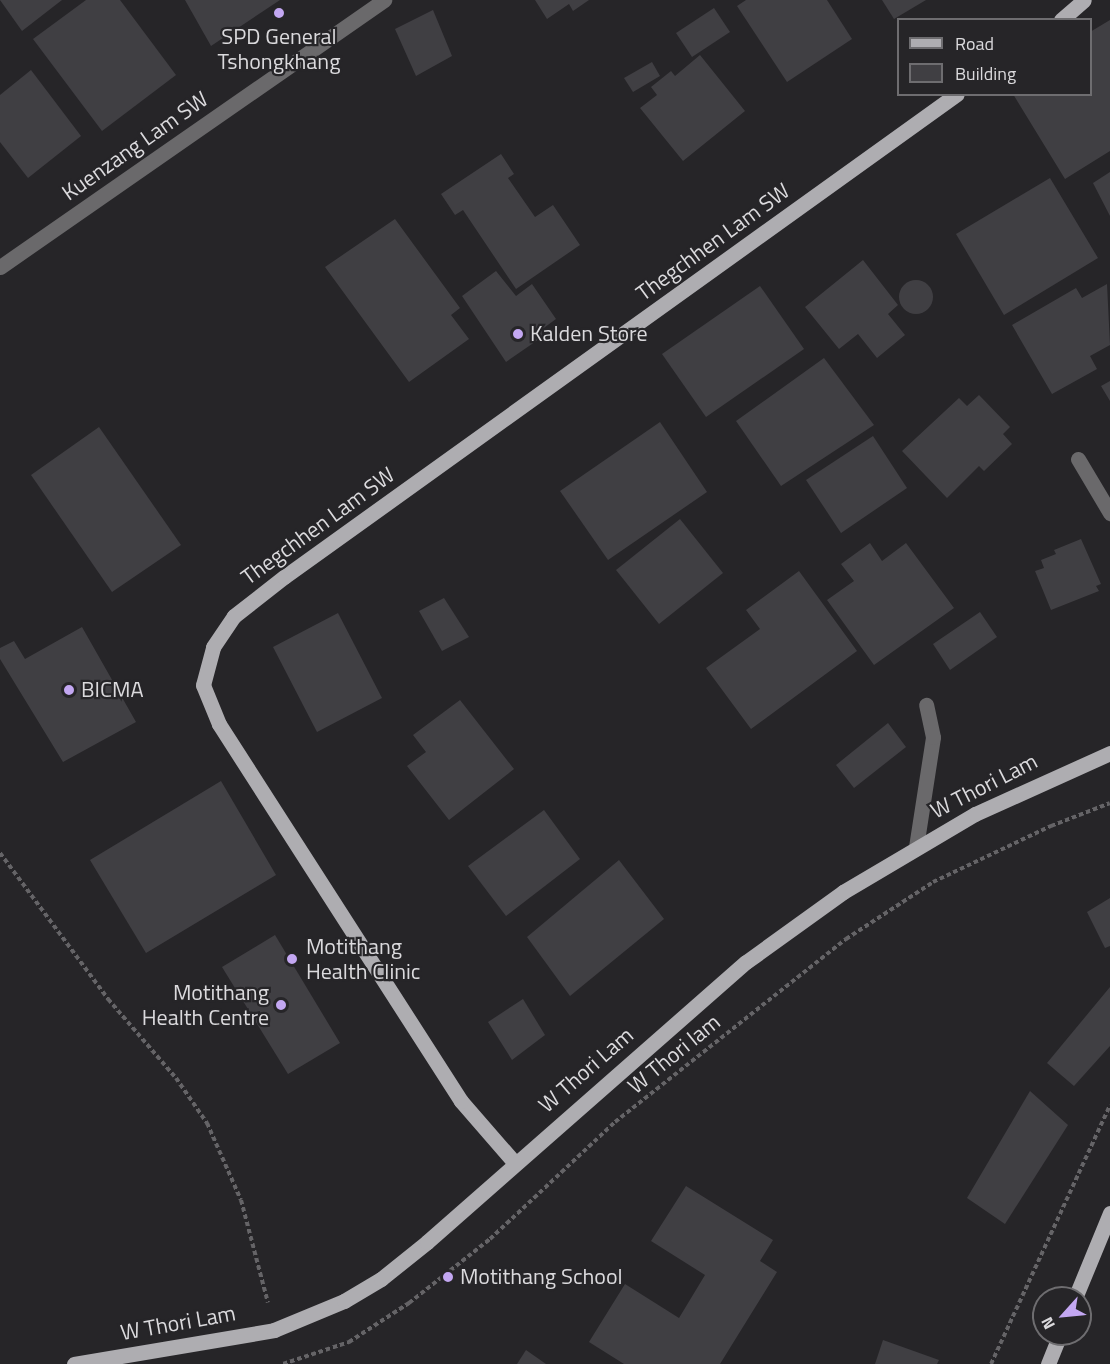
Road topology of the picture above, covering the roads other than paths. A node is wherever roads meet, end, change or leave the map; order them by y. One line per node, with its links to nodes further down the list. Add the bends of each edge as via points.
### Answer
1 (384, 0): 5 (street, Kuenzang Lam SW)
2 (1084, 0): 3 (main road)
3 (1063, 18)
4 (954, 96): 11 (main road, Thegchhen Lam SW, via 284,577 234,616 213,647 202,685 219,724 461,1101)
5 (0, 267)
6 (1078, 459): 7 (street)
7 (1110, 513)
8 (926, 705): 10 (street, via 933,737)
9 (1110, 753): 10 (main road, W Thori Lam, via 1024,791)
10 (916, 847): 11 (main road, W Thori Lam, via 843,892 746,962)
11 (513, 1162): 15 (main road, W Thori Lam, via 381,1279 344,1301 274,1330)
12 (1110, 1213): 13 (main road)
13 (1080, 1286)
14 (1055, 1346): 16 (main road)
15 (74, 1364)
16 (1048, 1364)

